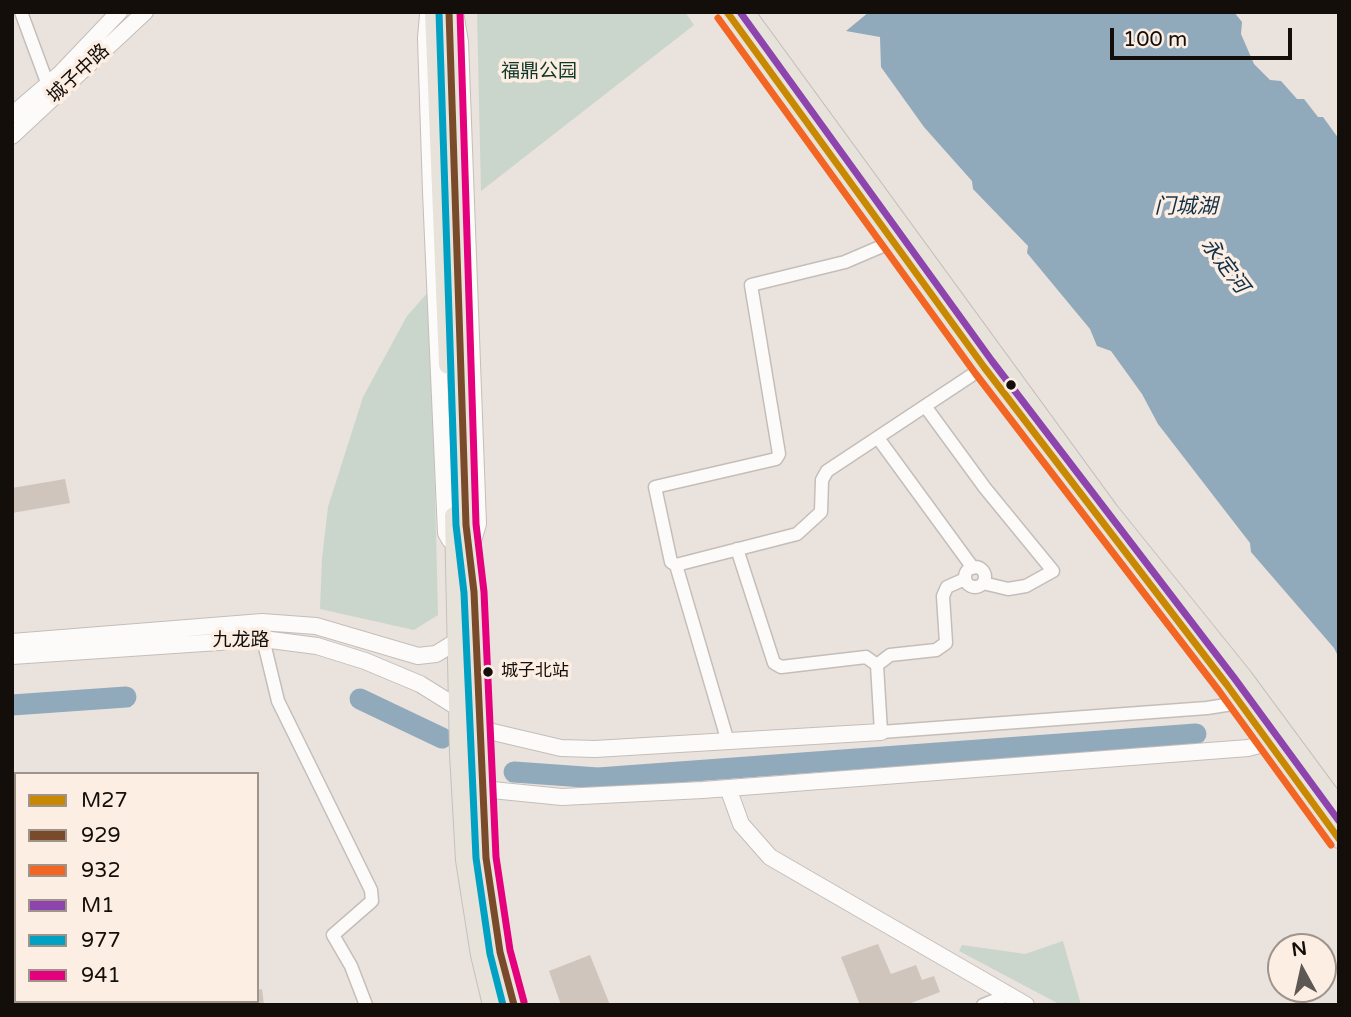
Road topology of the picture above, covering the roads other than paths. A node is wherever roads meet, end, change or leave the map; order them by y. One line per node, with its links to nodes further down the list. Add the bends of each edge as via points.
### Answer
1 (21, 12): 9 (street)
2 (119, 12): 9 (street, 城子中路)
3 (145, 12): 11 (street, 城子中路)
4 (431, 12): 17 (main road)
5 (449, 12): 17 (main road)
6 (456, 12): 17 (street, via 478,524)
7 (727, 12): 12 (main road)
8 (745, 12): 12 (main road)
9 (48, 85): 10 (street, 城子中路)
10 (12, 115)
11 (12, 136)
12 (897, 235): 13 (main road); 18 (street, via 845,262 751,285 779,454 776,459 655,487 671,562); 27 (main road)
13 (984, 367): 14 (street); 28 (main road)
14 (925, 406): 15 (street); 21 (street, via 1053,571 1026,586 1008,589)
15 (878, 438): 16 (street, via 827,471 822,480 821,512 797,534); 19 (street)
16 (737, 549): 18 (street); 26 (street, via 774,663 781,667 866,657)
17 (463, 554): 23 (main road); 30 (main road)
18 (676, 565): 33 (street)
19 (973, 568): 20 (street); 21 (street, via 984,573)
20 (965, 579): 21 (street, via 971,587); 26 (street, via 947,587 943,596 946,643 936,650 890,655)
21 (983, 583)
22 (263, 639): 25 (street, 九龙路); 29 (street, 九龙路, via 317,646 365,662 421,684); 40 (street, via 278,701 371,890 372,901 333,935)
23 (457, 641): 24 (street, 九龙路, via 436,654 418,656 316,626 262,622); 29 (main road)
24 (12, 642)
25 (12, 656)
26 (877, 665): 31 (street)
27 (1260, 701): 28 (street); 32 (main road)
28 (1240, 703): 31 (street); 34 (main road)
29 (457, 707): 41 (main road, via 465,860)
30 (480, 729): 33 (street, via 561,748); 36 (main road)
31 (881, 732): 33 (street)
32 (1286, 737): 34 (street); 37 (main road)
33 (728, 742)
34 (1268, 744): 35 (street); 38 (main road)
35 (727, 788): 36 (street, via 562,797); 39 (street, via 741,824 770,857)
36 (482, 789): 42 (main road, via 486,858 500,952)
37 (1339, 807)
38 (1339, 839)
39 (1009, 996): 43 (street); 44 (street)
40 (366, 1005)
41 (492, 1005)
42 (514, 1005)
43 (983, 1005)
44 (1026, 1005)

